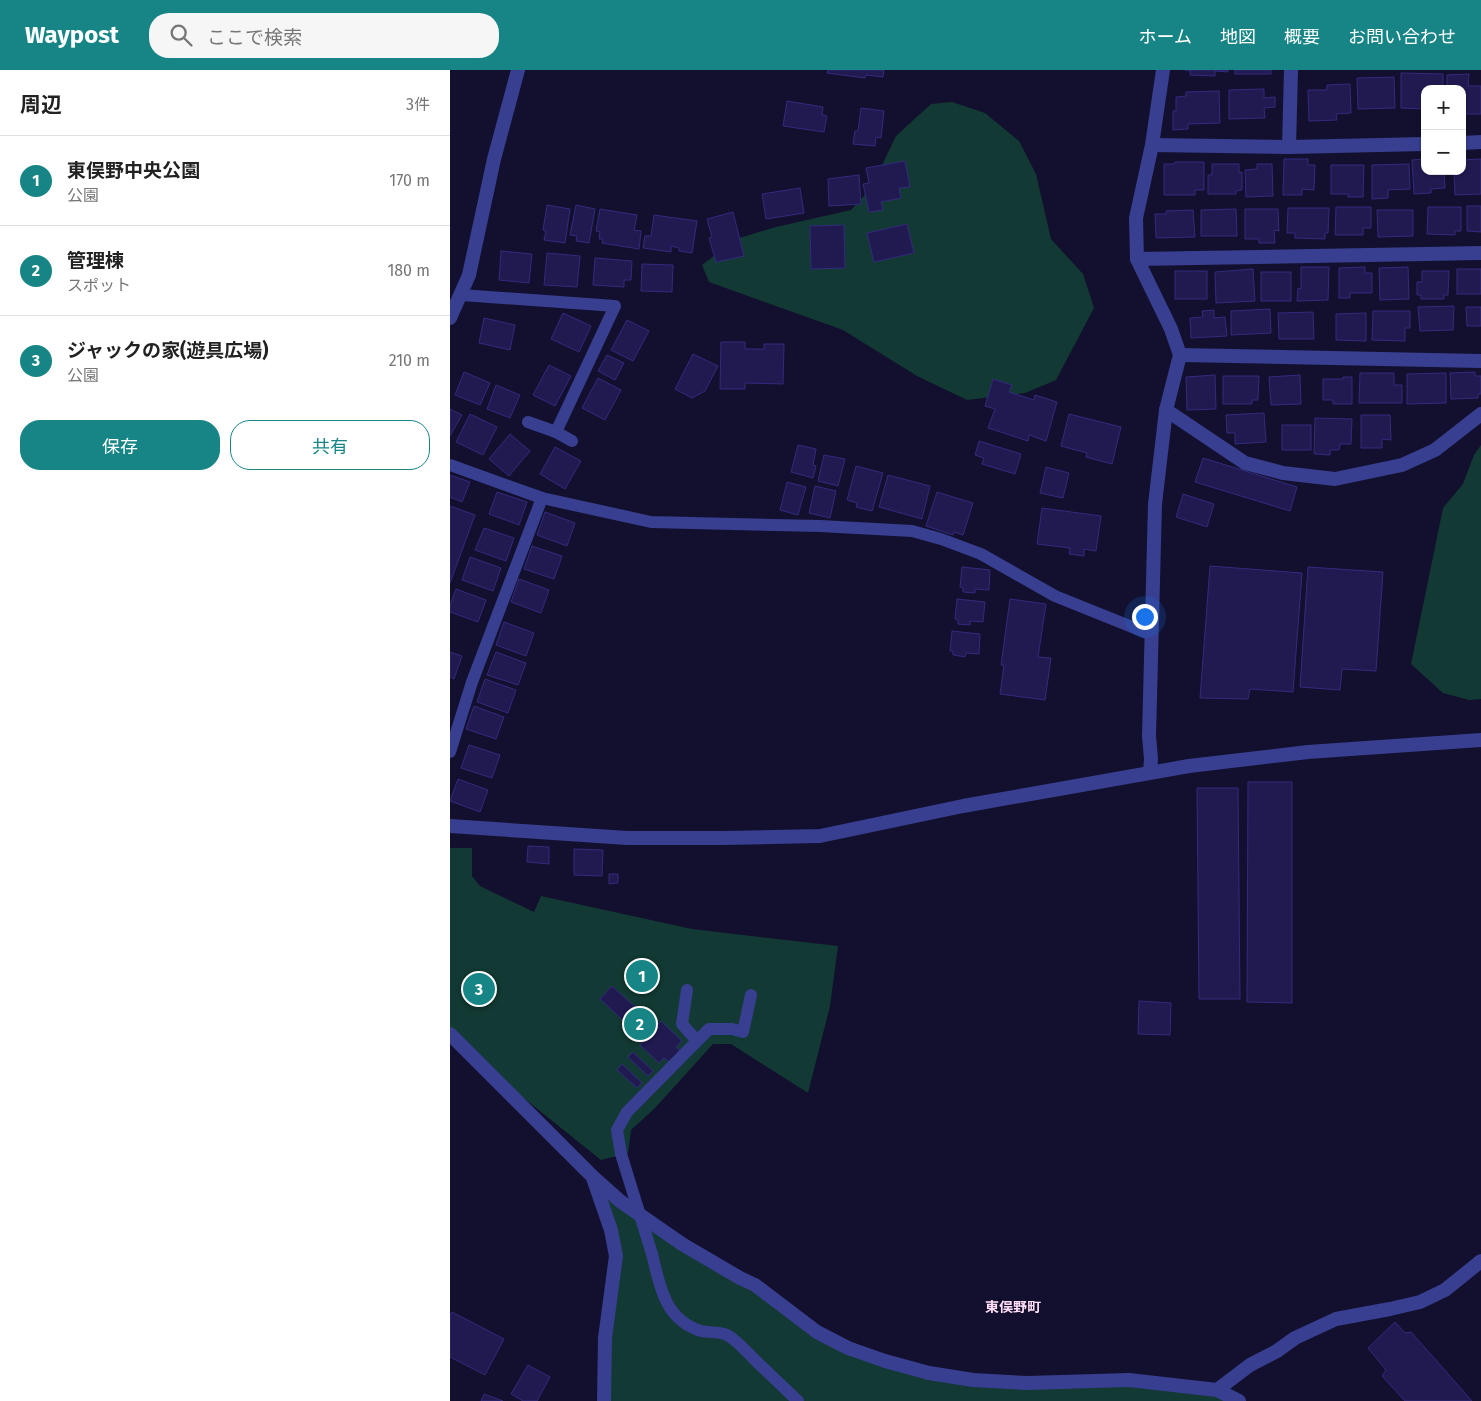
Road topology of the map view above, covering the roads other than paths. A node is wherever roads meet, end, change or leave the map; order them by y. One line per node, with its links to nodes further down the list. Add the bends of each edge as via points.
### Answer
1 (518, 70): 11 (street, via 494,159 469,275)
2 (1163, 70): 7 (street)
3 (1291, 70): 8 (street)
4 (1481, 142): 5 (street)
5 (1466, 143)
6 (1421, 144): 8 (street)
7 (1152, 145): 8 (street); 10 (street, via 1136,218)
8 (1289, 148)
9 (1481, 253): 10 (street)
10 (1137, 259): 13 (street, via 1171,329)
11 (461, 295): 12 (street); 18 (lane, via 615,306)
12 (450, 318)
13 (1180, 356): 14 (street); 15 (street)
14 (1481, 361)
15 (1166, 410): 16 (street, via 1245,463 1283,473 1335,479 1402,465 1435,450); 22 (street, via 1155,504)
16 (1481, 414)
17 (528, 422): 18 (lane)
18 (556, 432): 19 (lane)
19 (572, 441)
20 (450, 465): 21 (lane)
21 (542, 498): 22 (lane, via 651,522 912,531 981,554 1054,596); 24 (lane, via 472,682)
22 (1152, 635): 25 (street)
23 (1481, 740): 25 (street, via 1308,752)
24 (450, 752)
25 (1150, 772): 26 (street, via 820,836 627,838)
26 (450, 826)
27 (687, 990): 30 (lane, via 682,1024)
28 (751, 995): 30 (lane, via 743,1032 708,1029)
29 (450, 1034): 31 (street)
30 (697, 1040): 34 (lane, bridge, via 627,1112 617,1130 621,1154 663,1295 671,1311 684,1323 727,1336 741,1346)
31 (593, 1177): 33 (street, via 620,1201 682,1244 755,1284 817,1332 848,1348 885,1361 973,1380 1027,1383 1129,1380); 35 (street, via 616,1256 604,1338)
32 (1481, 1261): 33 (street, via 1445,1290 1420,1302 1336,1320 1295,1338)
33 (1217, 1390): 36 (street)
34 (793, 1399)
35 (604, 1401)
36 (1239, 1401)

